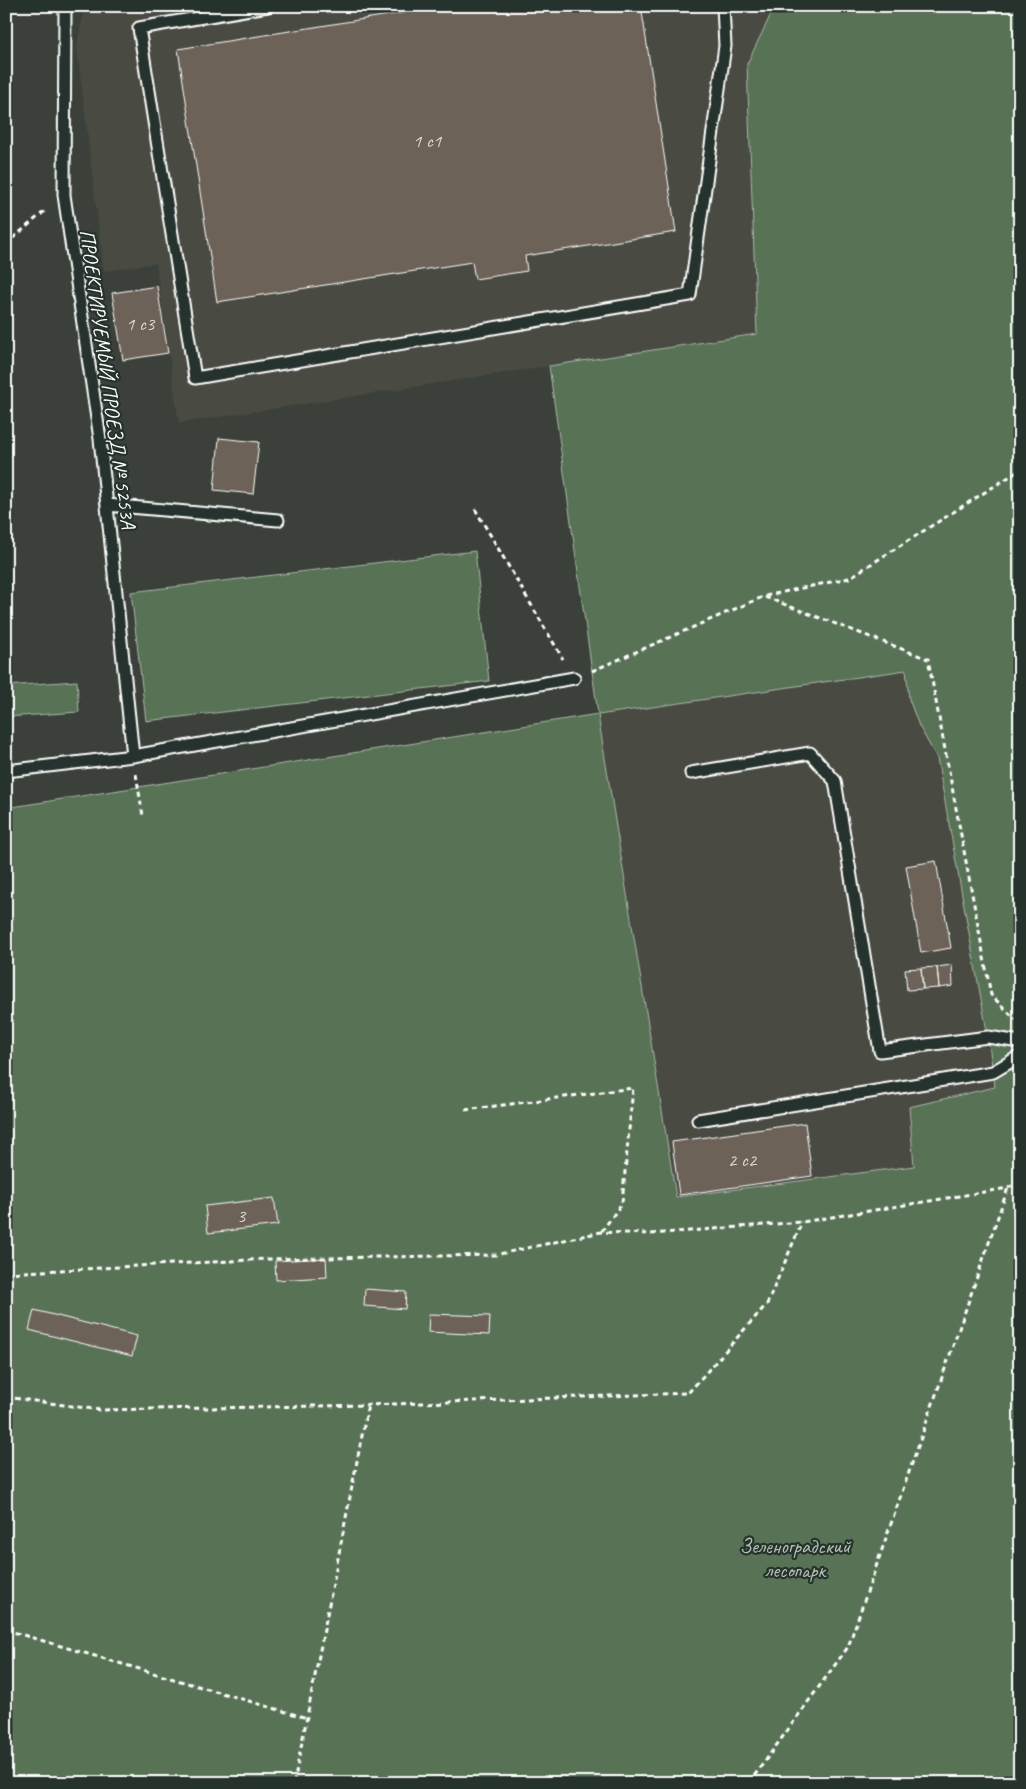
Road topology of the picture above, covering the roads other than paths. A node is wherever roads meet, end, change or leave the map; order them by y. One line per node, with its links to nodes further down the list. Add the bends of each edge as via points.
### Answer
1 (65, 6): 4 (lane, ПРОЕКТИРУЕМЫЙ ПРОЕЗД № 5253А, via 64,195)
2 (268, 6): 3 (lane, via 139,28 195,378 690,295 725,46)
3 (723, 6)
4 (107, 505): 5 (lane); 7 (lane, ПРОЕКТИРУЕМЫЙ ПРОЕЗД № 5253А)
5 (278, 520)
6 (574, 678): 7 (lane)
7 (133, 756): 8 (lane)
8 (6, 771)
9 (692, 773): 10 (lane, via 810,753 836,781 880,1052 988,1037)
10 (1020, 1042)
11 (1020, 1056): 12 (lane, via 993,1072)
12 (698, 1120)

